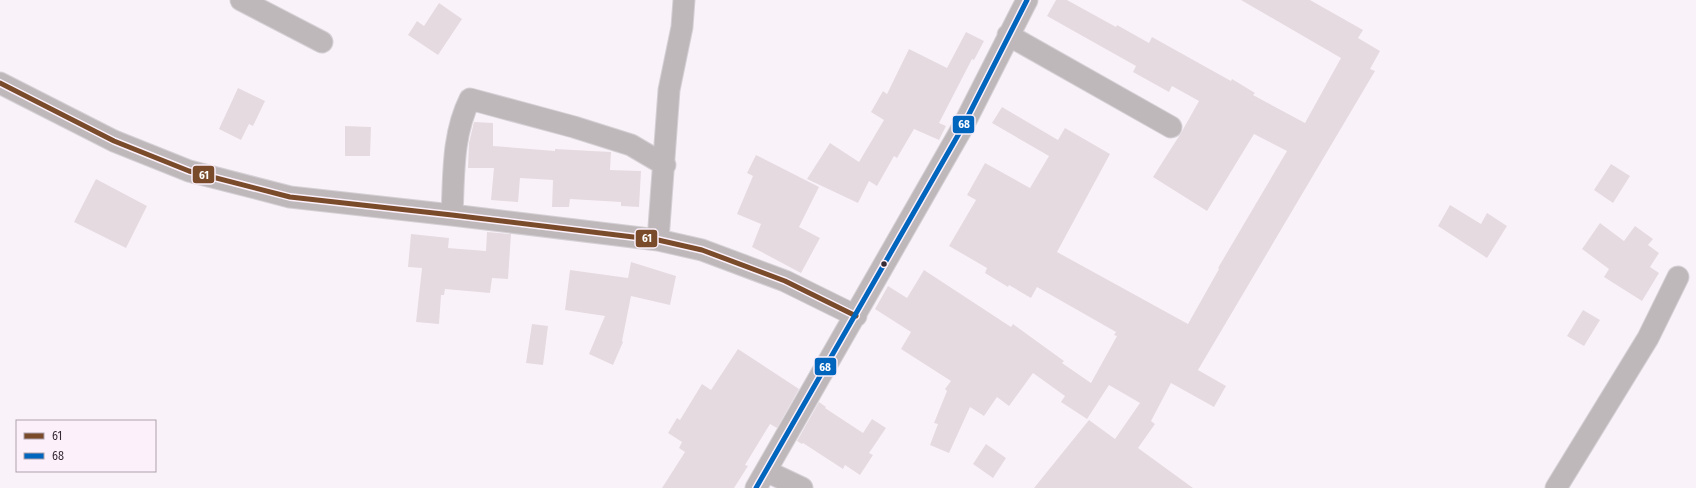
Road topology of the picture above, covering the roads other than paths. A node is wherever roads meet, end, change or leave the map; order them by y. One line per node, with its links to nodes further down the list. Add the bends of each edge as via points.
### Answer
1 (241, 0): 5 (street)
2 (684, 0): 8 (street, via 682,27 669,90)
3 (1027, 0): 4 (street)
4 (1008, 35): 7 (street); 12 (street, via 960,130)
5 (322, 42)
6 (0, 83): 9 (street, via 114,141 189,171 290,197)
7 (1171, 127)
8 (665, 165): 9 (street, via 631,145 470,99 462,116 456,143); 10 (street)
9 (452, 215): 10 (street)
10 (658, 240): 12 (street, via 702,250 785,281)
11 (1678, 277): 15 (street, via 1648,338)
12 (856, 316): 13 (street)
13 (761, 480): 14 (street)
14 (802, 488)
15 (1556, 488)

